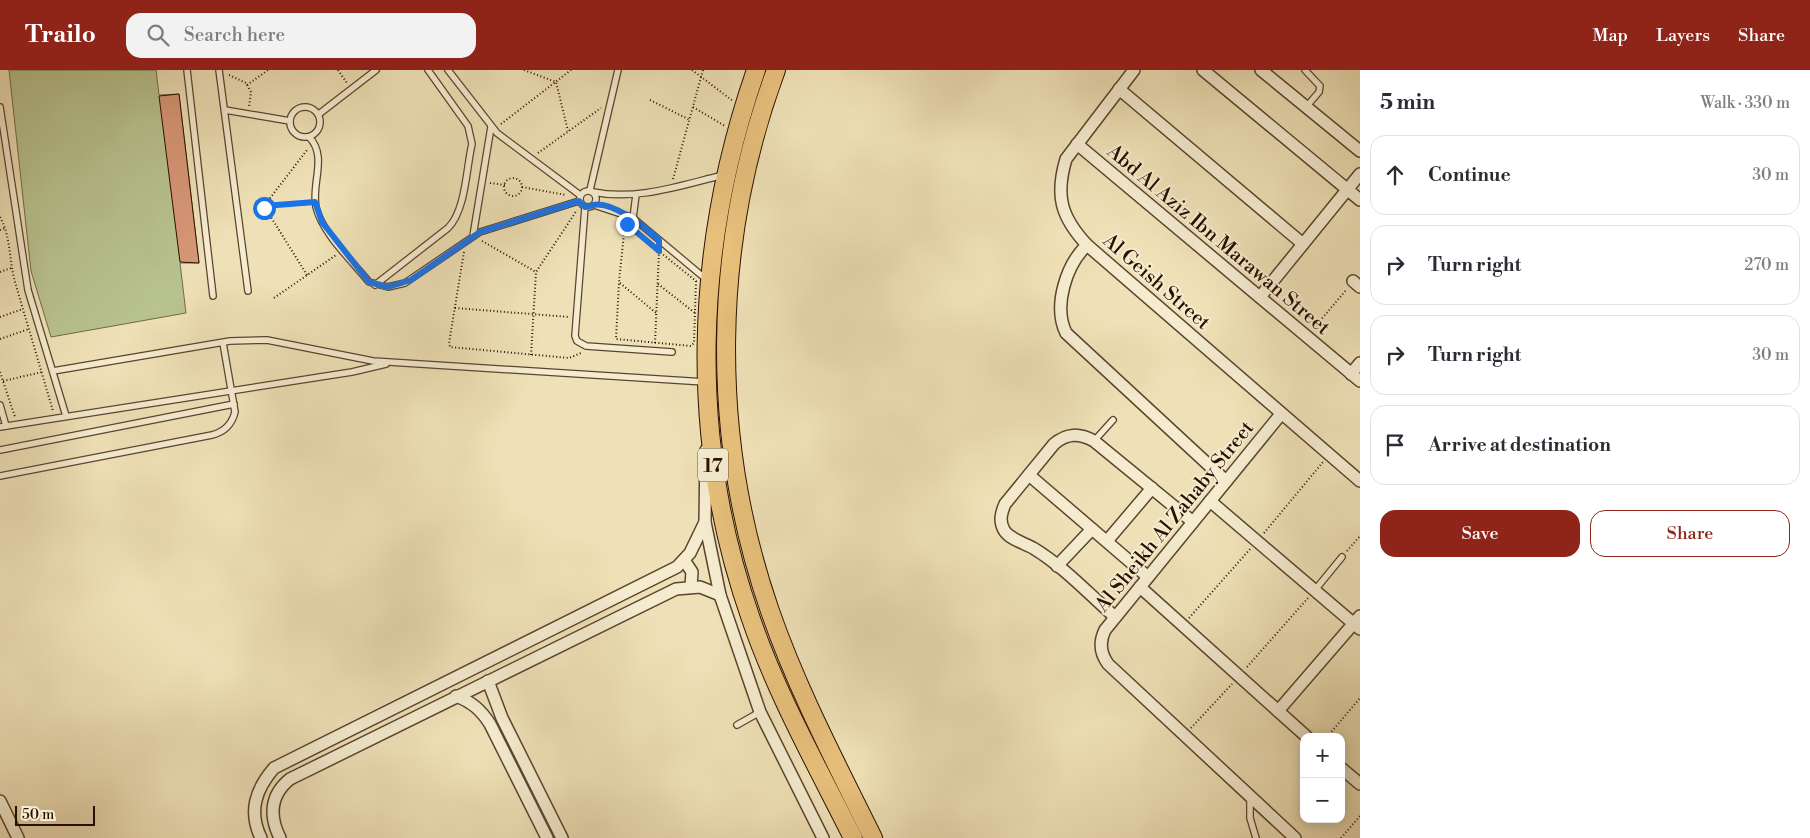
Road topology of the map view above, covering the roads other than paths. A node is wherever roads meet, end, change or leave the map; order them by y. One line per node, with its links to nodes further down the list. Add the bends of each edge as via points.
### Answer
1 (187, 70): 38 (lane)
2 (376, 70): 17 (lane)
3 (428, 70): 36 (lane, via 472,134 460,209 448,228)
4 (448, 70): 19 (lane)
5 (618, 70): 26 (lane)
6 (756, 70): 24 (highway, 17, via 742,108)
7 (776, 70): 100 (highway, 17, via 749,154 731,254 726,357 734,460 754,561 769,610 808,706)
8 (1134, 70): 13 (street, Al Geish Street)
9 (1202, 70): 25 (street)
10 (1261, 70): 15 (street)
11 (1305, 70): 15 (lane, via 1320,86)
12 (220, 73): 16 (lane)
13 (1119, 89): 21 (street, Al Geish Street); 33 (street)
14 (0, 107): 44 (lane, via 24,271)
15 (1306, 107): 22 (street)
16 (225, 110): 18 (lane); 37 (lane)
17 (319, 114): 18 (lane, via 312,108 302,107 294,112); 20 (lane, via 320,128)
18 (290, 121): 20 (lane, via 295,134)
19 (492, 129): 29 (lane); 32 (lane)
20 (309, 137): 36 (lane, via 319,156 315,202 322,222 369,282)
21 (1077, 144): 34 (street, Al Geish Street, via 1066,158 1060,176 1060,195 1064,213); 39 (street, Abd Al Aziz Ibn Marawan Street)
22 (1360, 151)
23 (1360, 174): 25 (street)
24 (725, 175): 27 (lane); 35 (highway, 17)
25 (1347, 189): 28 (street); 33 (street)
26 (592, 191): 27 (lane, via 615,196); 29 (lane); 30 (lane, via 596,201)
27 (636, 195): 31 (lane)
28 (1360, 200)
29 (581, 201): 30 (lane); 32 (lane); 41 (lane, via 576,339 586,346 655,347)
30 (594, 205): 31 (lane)
31 (633, 218): 35 (lane)
32 (473, 236): 36 (lane, via 405,283 388,287)
33 (1302, 244): 39 (street)
34 (1087, 245): 51 (street, Al Geish Street); 59 (street, via 1074,258 1067,276 1060,312 1066,333)
35 (709, 282): 46 (highway, 17)
36 (375, 285)
37 (248, 291)
38 (213, 296)
39 (1260, 297): 45 (street, Abd Al Aziz Ibn Marawan Street)
40 (223, 342): 42 (lane, via 282,341 340,356); 44 (lane); 47 (lane)
41 (672, 352)
42 (390, 362): 46 (lane); 47 (lane, via 352,372)
43 (1360, 363): 45 (street)
44 (53, 371): 52 (lane)
45 (1356, 378)
46 (706, 382): 50 (highway, 17)
47 (232, 390): 48 (lane); 52 (lane)
48 (234, 404): 56 (lane); 58 (lane, via 231,423 218,433)
49 (0, 405): 54 (lane)
50 (707, 414): 63 (street); 99 (highway, 17, via 722,518 751,620 770,669)
51 (1281, 414): 59 (street, Al Sheikh Al Zahaby Street); 60 (street, Al Geish Street)
52 (66, 416): 54 (lane)
53 (1113, 420): 55 (lane)
54 (3, 426)
55 (1094, 441): 57 (street, via 1078,435 1061,438); 61 (street)
56 (0, 450)
57 (1029, 475): 65 (street); 69 (street, via 1005,504 1001,522 1011,537 1040,552)
58 (0, 476)
59 (1226, 481): 62 (street, Al Sheikh Al Zahaby Street)
60 (1360, 481)
61 (1152, 488): 64 (street); 66 (street)
62 (1210, 501): 64 (street, Al Sheikh Al Zahaby Street); 73 (street)
63 (705, 522): 68 (street); 74 (street)
64 (1193, 522): 70 (street, Al Sheikh Al Zahaby Street)
65 (1092, 529): 66 (street); 69 (street)
66 (1107, 541): 70 (street)
67 (1342, 557): 73 (lane)
68 (684, 560): 71 (street, via 692,572); 84 (street, via 677,567)
69 (1056, 566): 75 (street)
70 (1148, 577): 72 (street, Al Sheikh Al Zahaby Street)
71 (692, 586): 74 (street); 77 (street, via 676,589)
72 (1140, 587): 75 (street, Al Sheikh Al Zahaby Street); 81 (street)
73 (1314, 590): 76 (street)
74 (720, 595): 82 (street)
75 (1116, 617): 91 (street, Al Sheikh Al Zahaby Street, via 1105,630 1100,644 1108,664)
76 (1358, 623): 81 (street)
77 (488, 681): 78 (street); 79 (street)
78 (456, 696): 80 (street); 87 (street)
79 (497, 700): 80 (street, via 485,699); 97 (street, via 502,718)
80 (479, 709): 96 (street, via 490,724)
81 (1278, 711): 85 (street)
82 (760, 712): 83 (lane); 98 (street)
83 (737, 725)
84 (351, 730): 86 (street); 87 (street, via 352,740)
85 (1303, 733)
86 (329, 740): 88 (street, via 336,744); 94 (street, via 274,768 261,783 255,817)
87 (359, 744): 88 (street)
88 (339, 754): 95 (street, via 280,787 272,814)
89 (1345, 771): 90 (street)
90 (1360, 784)
91 (1250, 796): 101 (lane, via 1250,818); 102 (street)
92 (0, 801): 93 (street)
93 (18, 838)
94 (261, 838)
95 (280, 838)
96 (547, 838)
97 (562, 838)
98 (823, 838)
99 (852, 838)
100 (873, 838)
101 (1256, 838)
102 (1295, 838)

